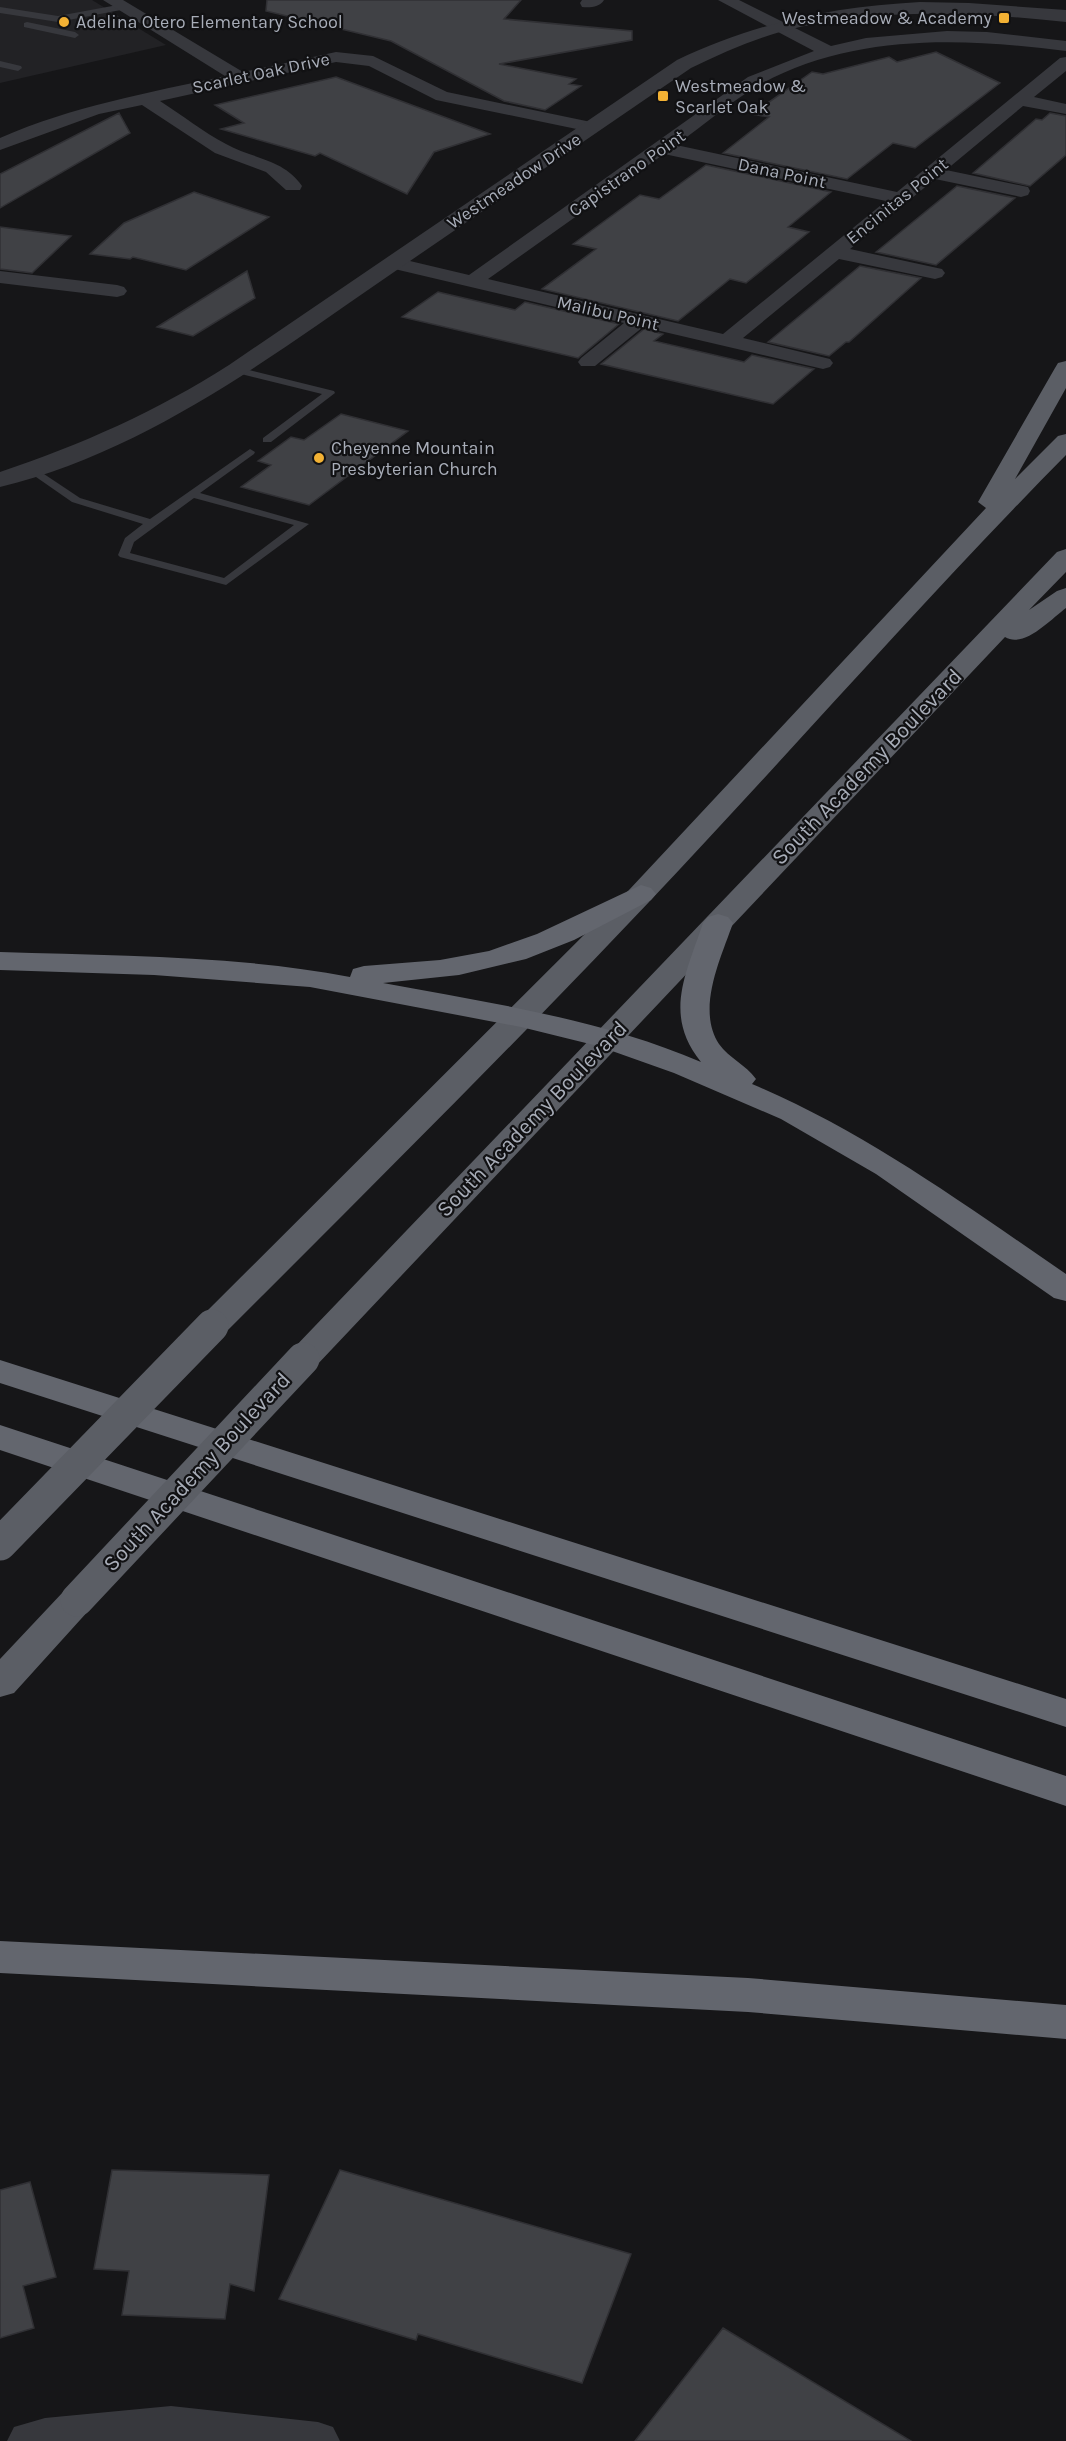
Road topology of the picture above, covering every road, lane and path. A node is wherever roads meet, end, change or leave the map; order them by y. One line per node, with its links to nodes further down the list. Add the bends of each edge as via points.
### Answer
1 (726, 0): 7 (street)
2 (147, 2): 3 (street)
3 (117, 3): 6 (lane, via 75,17); 14 (street)
4 (0, 10): 6 (lane)
5 (1066, 15): 7 (street, Westmeadow Drive, via 928,8)
6 (40, 18): 8 (lane, via 27,26)
7 (778, 26): 10 (street); 18 (street, Westmeadow Drive, via 708,51)
8 (75, 35)
9 (1066, 46): 10 (street, Capistrano Point, via 948,37)
10 (826, 50): 20 (street, Capistrano Point, via 754,81)
11 (1066, 62): 16 (street, Encinitas Point)
12 (0, 64): 13 (lane)
13 (18, 68)
14 (239, 77): 15 (street, Scarlet Oak Drive); 18 (street, Scarlet Oak Drive, via 326,58 361,58 442,96)
15 (143, 98): 19 (street, Scarlet Oak Drive, via 65,119); 22 (street, via 221,149 273,168)
16 (1019, 100): 17 (street); 21 (street, Encinitas Point)
17 (1066, 109)
18 (591, 127): 26 (street, Westmeadow Drive)
19 (0, 145)
20 (662, 148): 24 (street, Dana Point); 29 (street, Capistrano Point)
21 (931, 173): 23 (street); 24 (street, Encinitas Point)
22 (293, 186)
23 (1021, 191)
24 (901, 198): 25 (street, Encinitas Point)
25 (835, 252): 27 (street); 32 (street, Encinitas Point)
26 (393, 263): 29 (street, Malibu Point); 36 (street, Westmeadow Drive)
27 (935, 273)
28 (0, 277): 30 (street)
29 (473, 281): 31 (street, Malibu Point)
30 (117, 291)
31 (640, 320): 32 (street, Malibu Point); 33 (street)
32 (727, 341): 34 (street, Malibu Point)
33 (588, 362)
34 (823, 363)
35 (1066, 368): 44 (highway)
36 (237, 369): 37 (lane, via 330,393); 40 (street, Westmeadow Drive, via 168,413)
37 (267, 440)
38 (1066, 441): 44 (highway)
39 (250, 452): 42 (lane)
40 (32, 470): 41 (street, Westmeadow Drive); 43 (lane, via 76,500)
41 (0, 480)
42 (191, 494): 43 (lane); 43 (lane, via 303,524 226,582 124,555 129,540)
43 (152, 523)
44 (973, 534): 48 (highway)
45 (1066, 557): 47 (highway, South Academy Boulevard)
46 (1066, 596): 47 (highway)
47 (933, 697): 49 (highway, South Academy Boulevard)
48 (641, 894): 51 (highway, via 567,932 515,953 467,965 411,972); 52 (highway)
49 (718, 923): 53 (highway, South Academy Boulevard); 54 (highway, via 692,1009 698,1039 718,1065)
50 (0, 961): 51 (highway, via 154,966)
51 (309, 978): 52 (highway)
52 (521, 1018): 53 (highway); 58 (highway, bridge)
53 (608, 1039): 54 (highway, via 685,1066); 59 (highway, South Academy Boulevard, bridge)
54 (792, 1112): 55 (highway, via 887,1167)
55 (1066, 1290)
56 (0, 1371): 60 (highway)
57 (0, 1437): 61 (highway)
58 (0, 1544)
59 (0, 1683)
60 (1066, 1713)
61 (1066, 1791)
62 (0, 1957): 63 (highway, via 748,1995)
63 (1066, 2022)
64 (29, 2441): 65 (street, via 171,2424)
65 (318, 2441)

